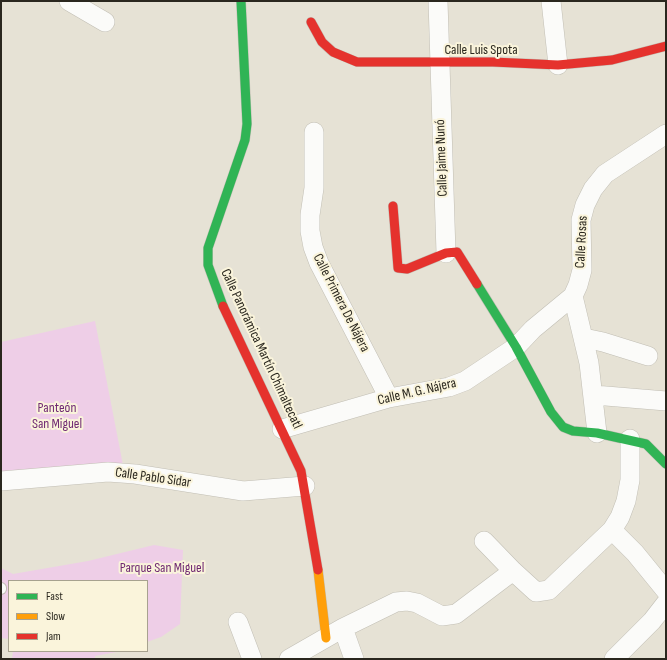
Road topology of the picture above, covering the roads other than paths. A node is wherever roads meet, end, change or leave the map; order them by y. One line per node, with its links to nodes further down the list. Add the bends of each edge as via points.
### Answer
1 (69, 1): 5 (street)
2 (241, 1): 21 (street, Calle Panorámica Martín Chimaltecatl, via 247,129 239,161 212,232 208,264 220,300)
3 (438, 1): 8 (street, Calle Jaime Nunó)
4 (551, 1): 9 (street)
5 (105, 22)
6 (311, 22): 8 (street, Calle Luis Spota, via 322,42 333,52 357,62)
7 (666, 46): 9 (street, Calle Luis Spota, via 612,60)
8 (439, 63): 9 (street, Calle Luis Spota); 13 (street, Calle Jaime Nunó)
9 (558, 65)
10 (314, 132): 19 (street, Calle Primera De Nájera, via 314,188 310,215 313,247)
11 (666, 134): 14 (street, Calle Rosas, via 605,174 592,190 581,220 582,270)
12 (393, 206): 13 (street, via 398,268 407,269)
13 (446, 253): 16 (street, via 457,252 461,256)
14 (573, 296): 15 (street); 16 (street, Calle M. G. Nájera, via 533,329)
15 (584, 338): 17 (street); 18 (street)
16 (516, 347): 19 (street, Calle M. G. Nájera, via 465,381 449,387); 22 (street, via 562,427 573,431)
17 (648, 356)
18 (594, 395): 20 (street); 22 (street)
19 (389, 398): 21 (street, Calle M. G. Nájera)
20 (666, 401)
21 (282, 429): 26 (street, Calle Panorámica Martín Chimaltecatl, via 296,458)
22 (597, 433): 23 (street)
23 (630, 440): 24 (street, via 646,444); 27 (street, via 630,480 620,517)
24 (666, 464)
25 (1, 481): 26 (street, Calle Pablo Sidar, via 108,472 231,490 261,491)
26 (305, 486): 35 (street, Calle Panorámica Martín Chimaltecatl)
27 (612, 530): 29 (street, via 549,590 536,592); 30 (street)
28 (484, 541): 29 (street)
29 (513, 572): 34 (street, via 456,614 442,616 417,603 396,602)
30 (666, 591)
31 (666, 604): 32 (street)
32 (659, 618): 39 (street)
33 (238, 622): 36 (street)
34 (343, 628): 35 (street); 38 (street)
35 (326, 638): 37 (street)
36 (252, 659)
37 (290, 659)
38 (354, 659)
39 (614, 659)

